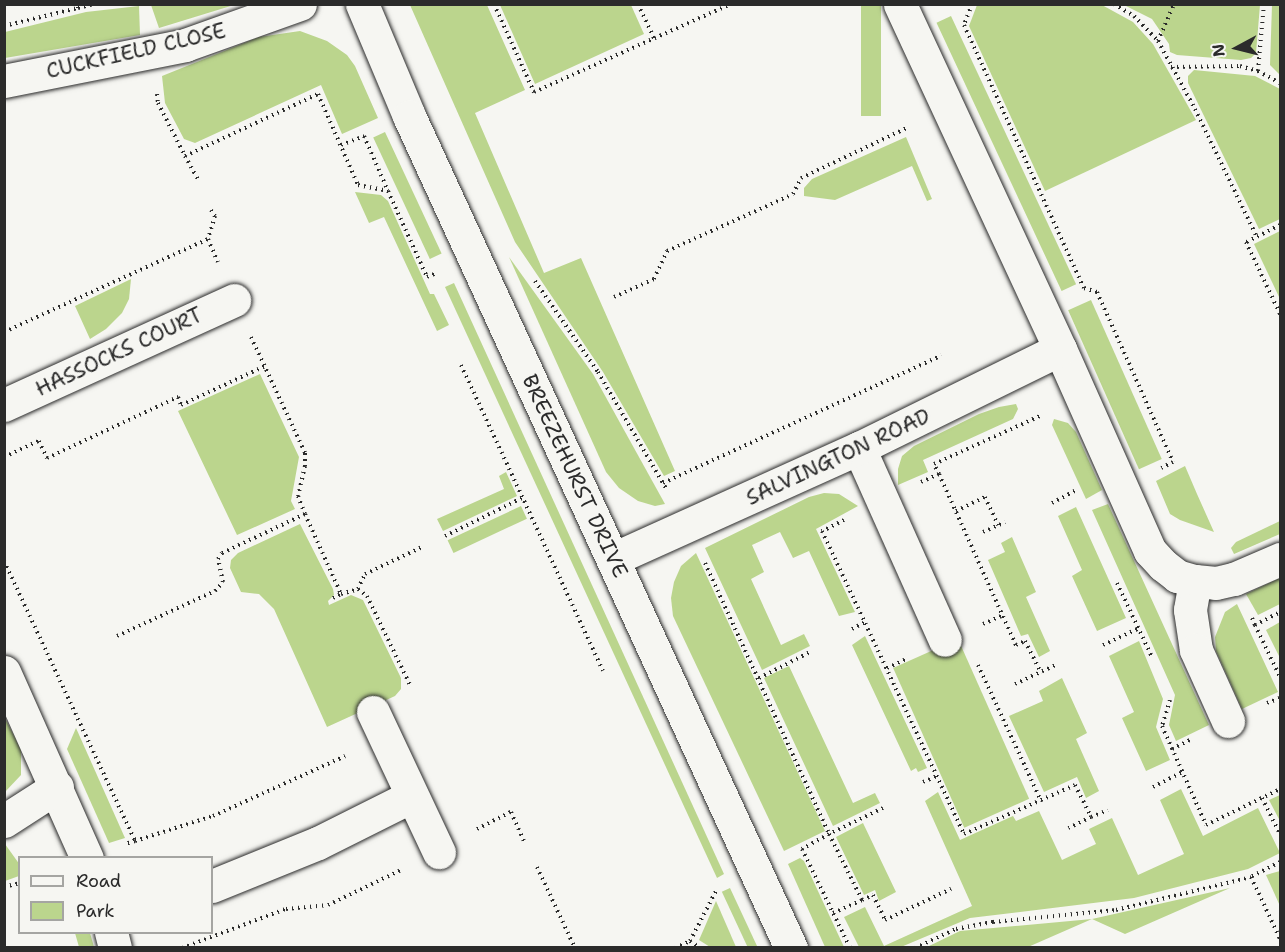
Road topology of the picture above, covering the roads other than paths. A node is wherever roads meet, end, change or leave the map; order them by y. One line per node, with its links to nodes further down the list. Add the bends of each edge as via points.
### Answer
1 (300, 4): 4 (street, CUCKFIELD CLOSE, via 203,40)
2 (362, 4): 9 (street, BREEZEHURST DRIVE, via 409,116)
3 (900, 4): 6 (street)
4 (4, 81)
5 (234, 300): 7 (street, HASSOCKS COURT)
6 (1060, 349): 8 (street, SALVINGTON ROAD); 11 (street, via 1150,551 1177,576)
7 (4, 405)
8 (859, 448): 9 (street, SALVINGTON ROAD); 12 (street)
9 (613, 559): 22 (street, BREEZEHURST DRIVE)
10 (1281, 559): 11 (street, via 1234,579 1216,583)
11 (1196, 581): 15 (street, via 1190,610 1196,650)
12 (945, 640)
13 (4, 672): 16 (street)
14 (373, 712): 17 (street)
15 (1228, 721)
16 (57, 787): 18 (street); 20 (street)
17 (412, 796): 19 (street); 21 (street, via 318,843)
18 (4, 821)
19 (439, 852)
20 (86, 856)
21 (213, 886)
22 (791, 948)

